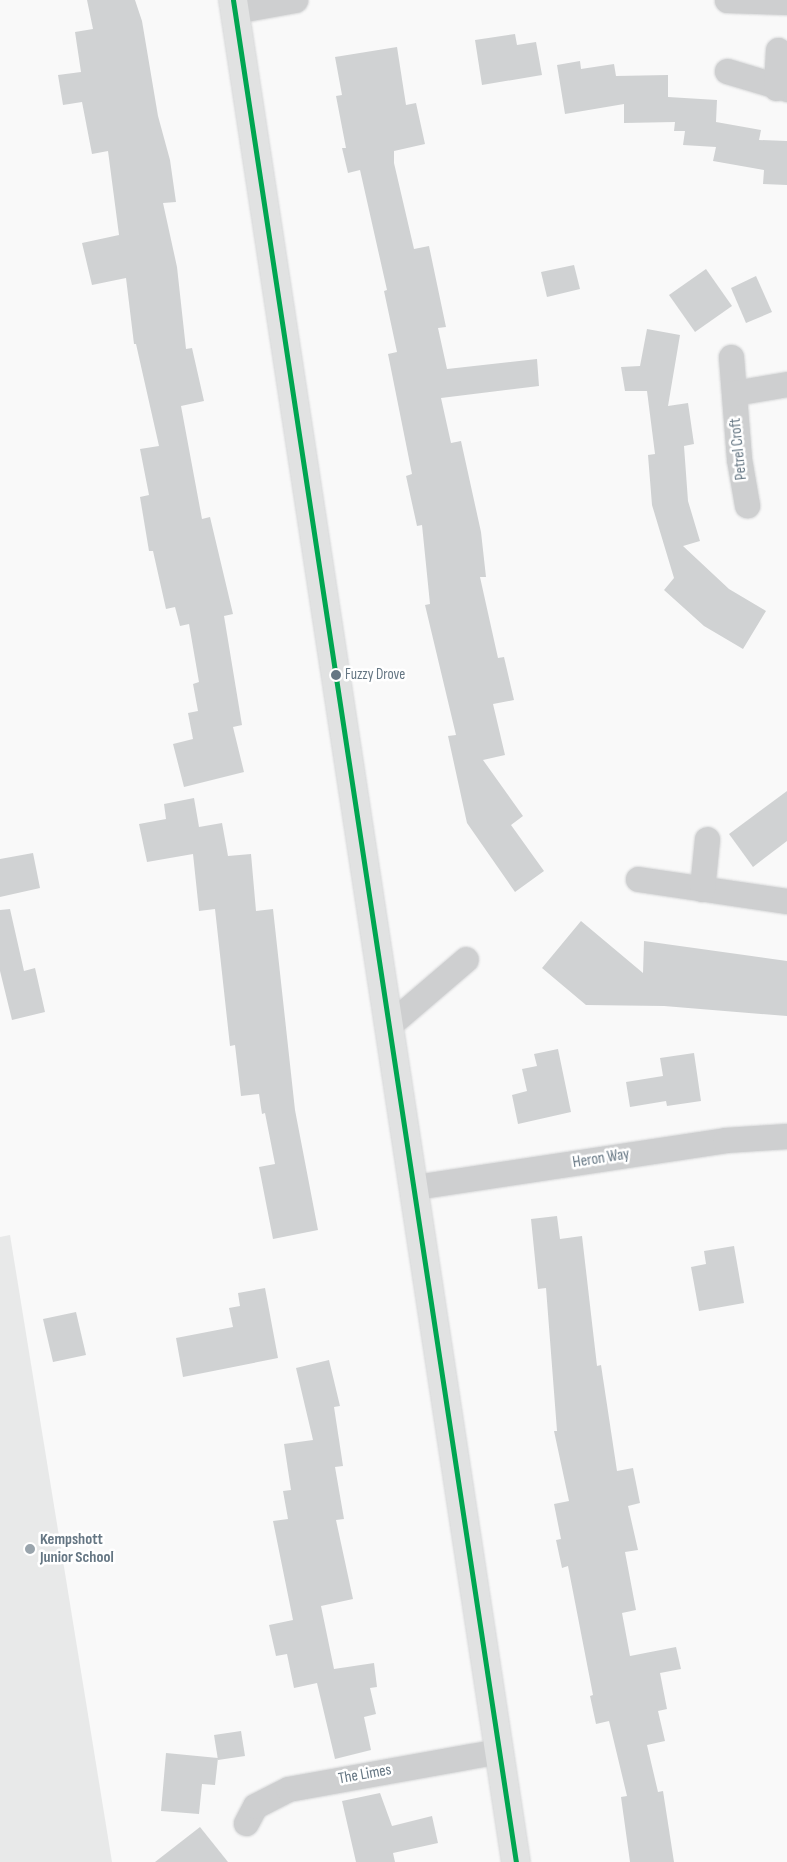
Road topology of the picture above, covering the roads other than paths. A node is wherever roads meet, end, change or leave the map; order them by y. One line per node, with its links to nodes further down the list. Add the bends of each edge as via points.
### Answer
1 (295, 0): 4 (street)
2 (727, 0): 3 (street)
3 (787, 2)
4 (234, 6): 17 (street)
5 (778, 50): 7 (street)
6 (727, 71): 7 (street)
7 (782, 88)
8 (731, 357): 10 (street, Petrel Croft)
9 (787, 384): 10 (street)
10 (734, 393): 11 (street, Petrel Croft, via 739,459)
11 (747, 505)
12 (707, 839): 14 (street)
13 (638, 879): 14 (street)
14 (702, 889): 15 (street)
15 (787, 901)
16 (466, 959): 17 (street)
17 (389, 1025): 19 (street)
18 (787, 1136): 19 (street, Heron Way, via 725,1140)
19 (415, 1186): 20 (street)
20 (499, 1752): 21 (street, The Limes, via 288,1789 255,1806); 22 (street)
21 (246, 1823)
22 (516, 1862)

